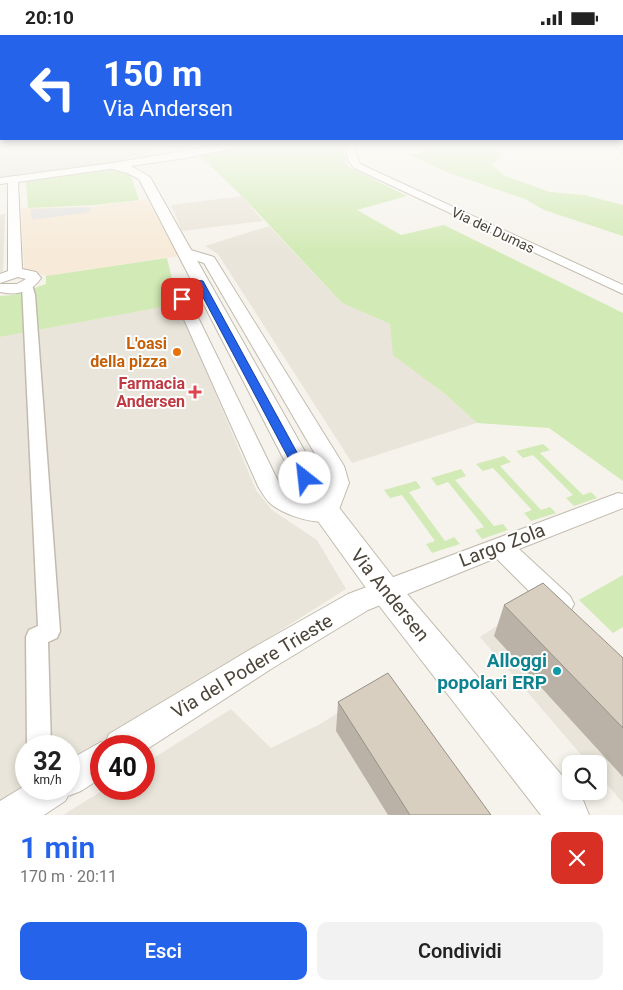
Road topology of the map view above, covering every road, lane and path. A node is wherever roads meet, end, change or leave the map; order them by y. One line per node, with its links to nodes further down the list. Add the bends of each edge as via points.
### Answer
1 (13, 180): 6 (street)
2 (146, 180): 4 (street, Via Andersen)
3 (387, 180): 8 (street, Via dei Dumas)
4 (184, 252): 10 (street, Via Andersen); 10 (street, via 209,261 333,466 338,483)
5 (0, 279): 6 (street)
6 (21, 279): 7 (street, via 14,289); 14 (street, via 30,313 49,631 37,637)
7 (0, 288)
8 (623, 290)
9 (618, 501): 11 (street, Largo Zola)
10 (327, 514): 12 (street, Via Andersen)
11 (498, 546): 12 (street, Largo Zola); 13 (street)
12 (385, 590): 15 (street, Via del Podere Trieste, via 358,602); 18 (street, Via Andersen)
13 (575, 618)
14 (39, 735)
15 (139, 735)
16 (35, 800): 17 (street)
17 (11, 815)
18 (568, 815)

